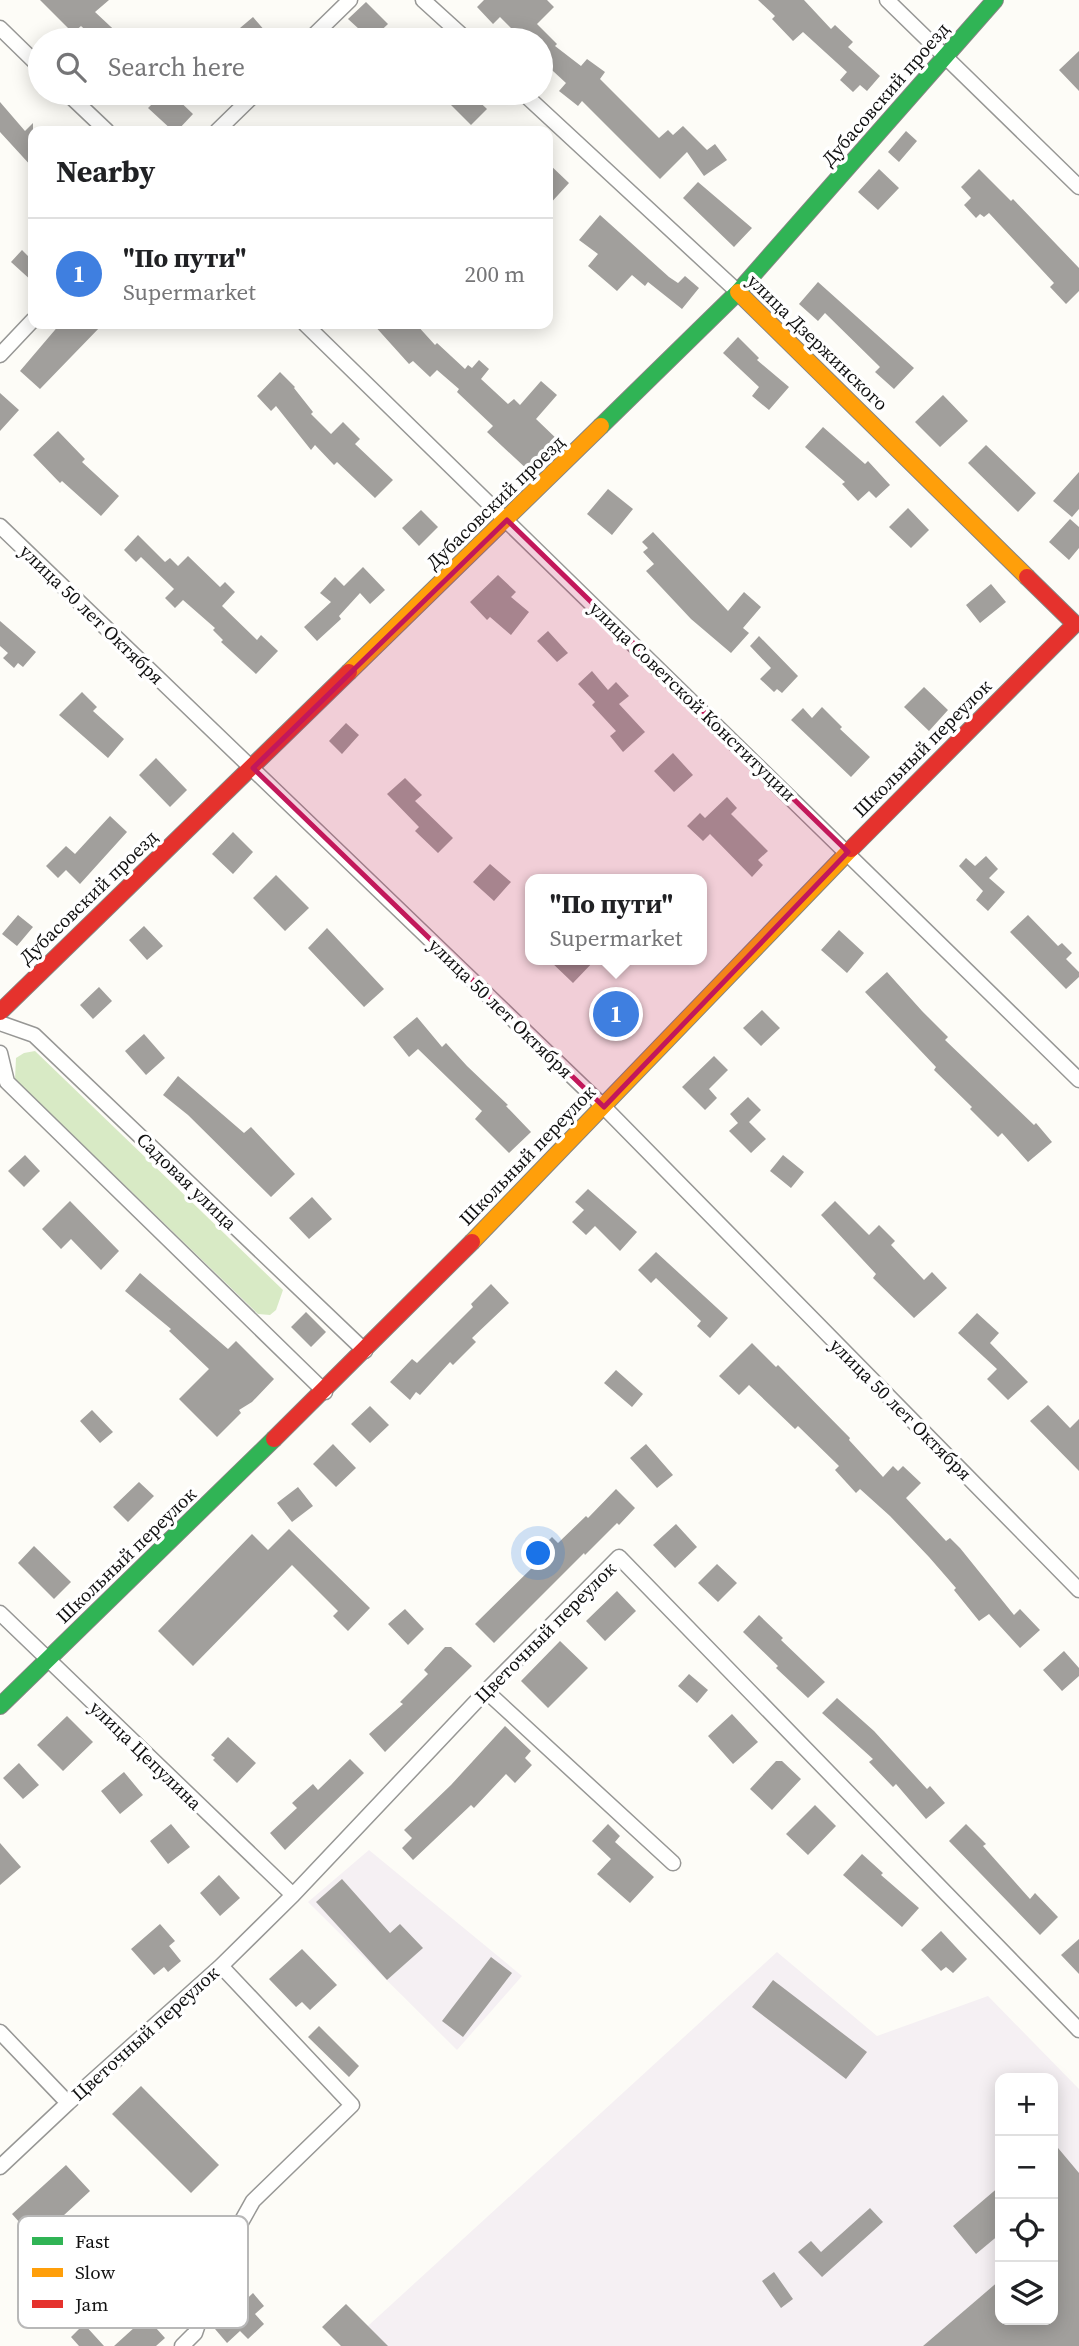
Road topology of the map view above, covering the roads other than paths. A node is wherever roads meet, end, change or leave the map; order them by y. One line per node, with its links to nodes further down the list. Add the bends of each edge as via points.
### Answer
1 (350, 0): 6 (street)
2 (423, 0): 7 (street)
3 (887, 0): 9 (street)
4 (995, 0): 9 (main road, Дубасовский проезд)
5 (0, 28): 8 (street)
6 (321, 28)
7 (454, 28)
8 (28, 55)
9 (946, 57): 15 (street); 16 (main road, Дубасовский проезд)
10 (80, 105): 13 (street)
11 (244, 105): 14 (street)
12 (536, 105): 16 (street, улица Дзержинского)
13 (102, 126)
14 (222, 126)
15 (1079, 187)
16 (738, 292): 20 (main road, Дубасовский проезд); 22 (main road, улица Дзержинского)
17 (28, 325): 19 (street)
18 (310, 329): 20 (street, улица Советской Конституции)
19 (0, 355)
20 (507, 520): 23 (main road, Дубасовский проезд); 24 (street, улица Советской Конституции)
21 (0, 526): 23 (street, улица 50 лет Октября)
22 (1077, 626): 24 (main road, Школьный переулок)
23 (253, 768): 25 (main road, Дубасовский проезд); 29 (street, улица 50 лет Октября)
24 (848, 852): 28 (street, улица Советской Конституции); 29 (main road, Школьный переулок)
25 (0, 1012)
26 (0, 1023): 30 (street, Садовая улица, via 34,1035)
27 (0, 1053): 31 (street, via 7,1082)
28 (1079, 1080)
29 (604, 1107): 30 (main road, Школьный переулок); 32 (street, улица 50 лет Октября)
30 (365, 1351): 31 (main road, Школьный переулок)
31 (325, 1392): 34 (main road, Школьный переулок)
32 (1079, 1590)
33 (0, 1613): 34 (street, улица Цепулина)
34 (47, 1660): 36 (main road, Школьный переулок); 38 (street, улица Цепулина)
35 (486, 1692): 37 (street); 38 (street, Цветочный переулок); 40 (street, Цветочный переулок, via 619,1557)
36 (0, 1706)
37 (673, 1863)
38 (293, 1895): 39 (street, Цветочный переулок)
39 (221, 1966): 42 (street, Цветочный переулок); 44 (street, via 352,2105 253,2201)
40 (1079, 2030)
41 (0, 2032): 42 (street)
42 (68, 2103): 43 (street, Цветочный переулок)
43 (0, 2167)
44 (245, 2216)
45 (197, 2328): 46 (street)
46 (182, 2346)

